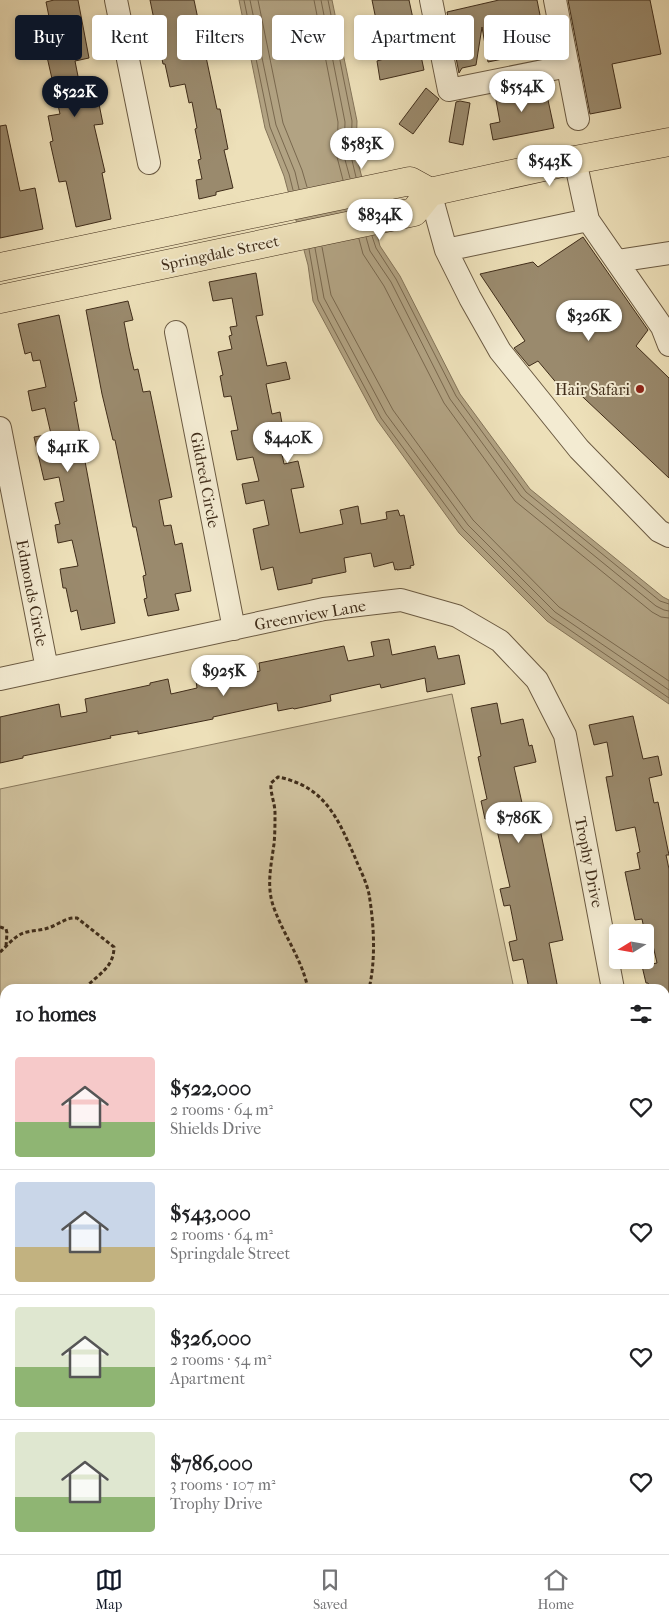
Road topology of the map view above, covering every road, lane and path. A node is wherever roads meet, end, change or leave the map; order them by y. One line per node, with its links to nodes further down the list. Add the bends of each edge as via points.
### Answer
1 (116, 0): 8 (street)
2 (431, 0): 4 (street, via 449,90)
3 (555, 0): 4 (street)
4 (568, 66): 5 (street)
5 (578, 119)
6 (669, 142): 7 (main road)
7 (575, 160): 9 (main road); 10 (street)
8 (149, 163)
9 (430, 192): 11 (street); 14 (main road, Springdale Street, via 410,181); 15 (main road, Springdale Street, via 414,212)
10 (588, 220): 11 (street); 13 (street)
11 (446, 250): 19 (street, via 500,351 579,449 659,531)
12 (669, 253): 13 (street)
13 (617, 261): 17 (street, via 662,327)
14 (0, 268)
15 (0, 299)
16 (176, 332): 20 (street, Gildred Circle)
17 (669, 345)
18 (0, 428): 21 (street, Edmonds Circle)
19 (669, 536)
20 (234, 629): 21 (street, Greenview Lane); 23 (street, Greenview Lane, via 324,610 401,600 457,616 500,641 537,680)
21 (47, 669): 22 (street, Greenview Lane)
22 (0, 679)
23 (565, 735): 30 (street, Trophy Drive)
24 (0, 927): 25 (path, via 6,929)
25 (6, 947): 26 (path); 27 (path, via 23,933 55,926 70,917 77,918 114,947 114,956 108,967)
26 (0, 952)
27 (89, 984)
28 (307, 984): 29 (path, via 269,892 275,810 270,788 278,778 300,784 321,797 339,824 359,866 370,907 373,945)
29 (370, 984)
30 (613, 984)

